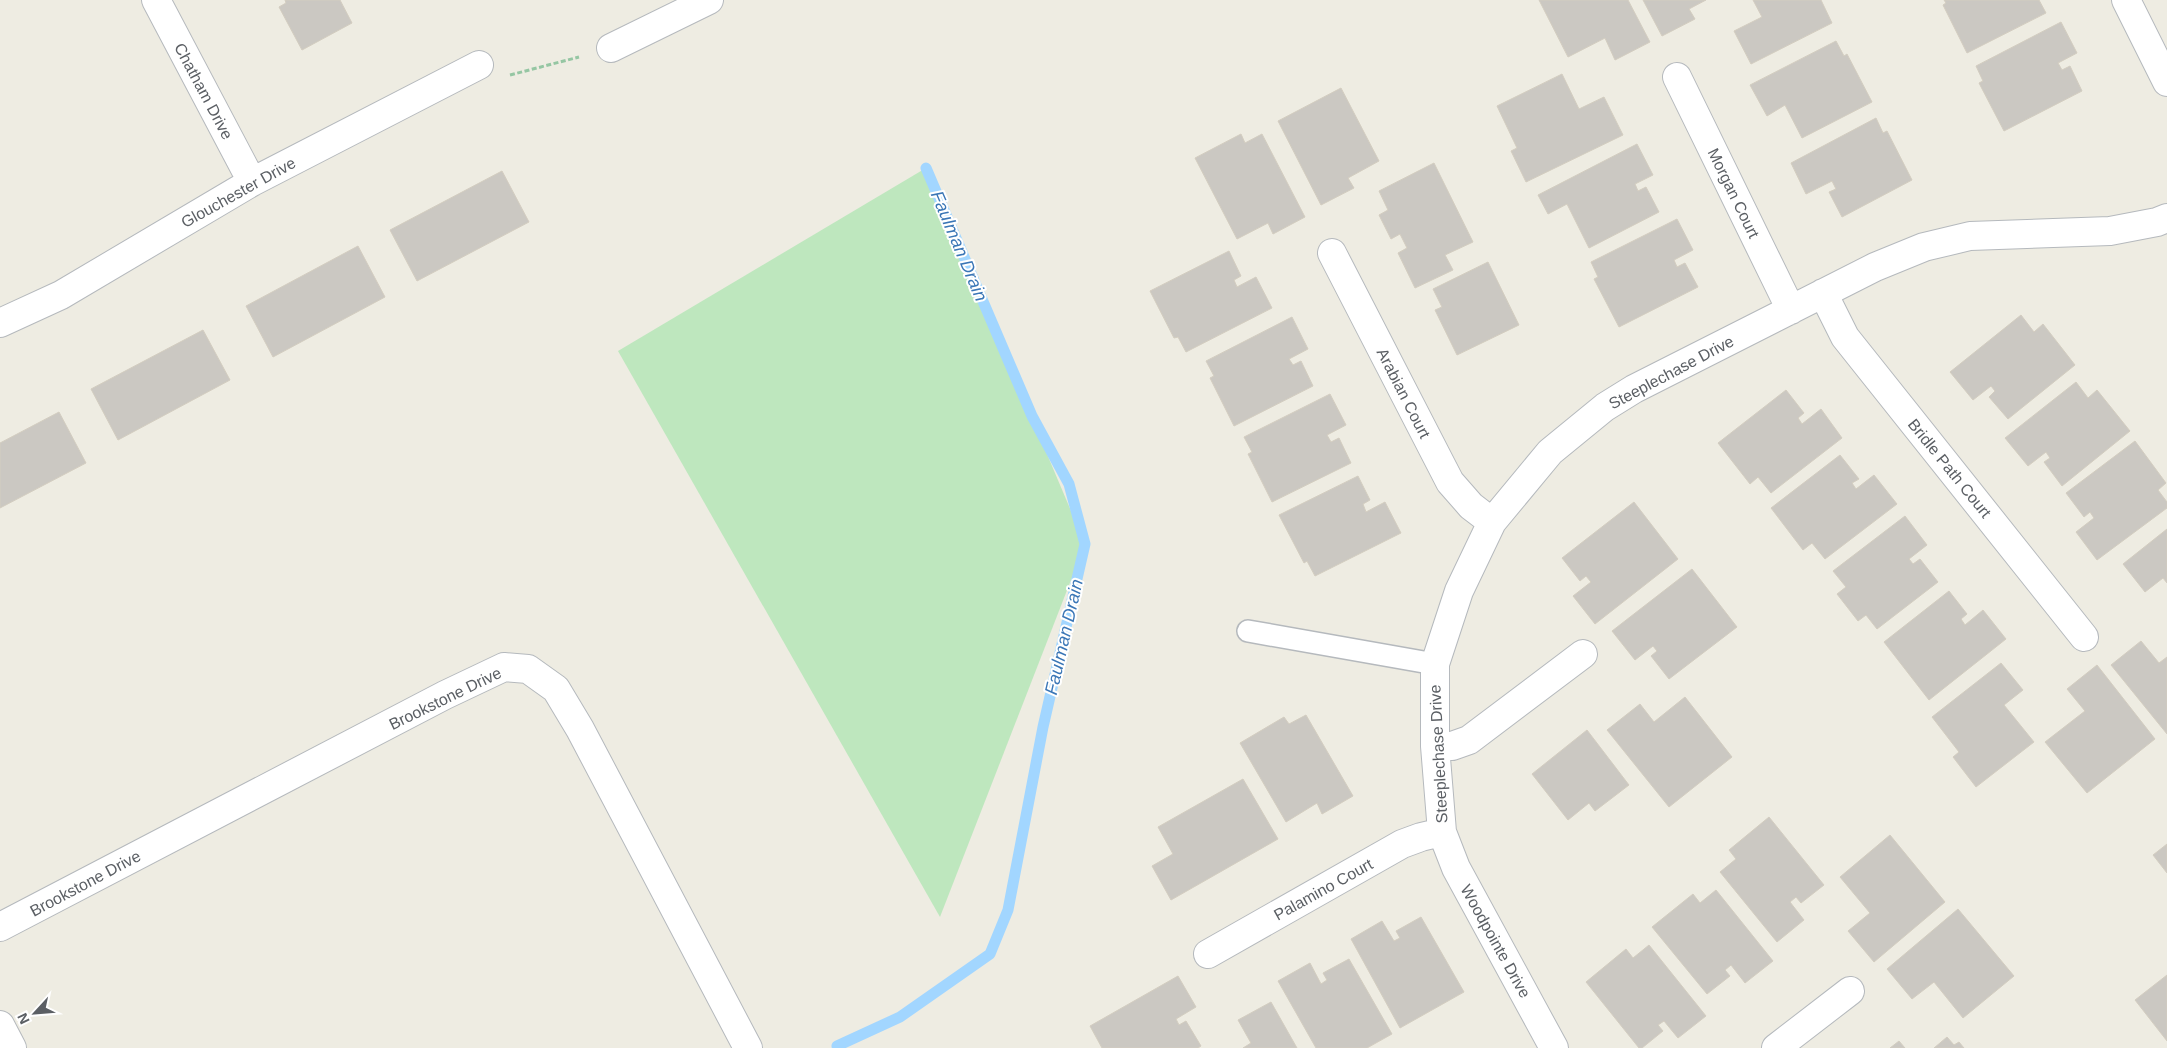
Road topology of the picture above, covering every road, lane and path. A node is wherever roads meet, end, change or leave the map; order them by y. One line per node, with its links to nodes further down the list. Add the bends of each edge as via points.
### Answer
1 (156, 0): 8 (street, Chatham Drive)
2 (709, 0): 4 (street)
3 (2126, 0): 7 (street)
4 (611, 48): 5 (path, via 506,76)
5 (479, 65): 8 (street, Glouchester Drive)
6 (1677, 77): 12 (street, Morgan Court)
7 (2167, 82)
8 (252, 182): 13 (street, Glouchester Drive, via 62,295)
9 (2167, 218): 11 (street, Steeplechase Drive, via 2110,231 1970,236 1924,247)
10 (1332, 253): 14 (street, Arabian Court, via 1450,482 1471,506)
11 (1823, 293): 12 (street, Steeplechase Drive); 16 (street, Bridle Path Court, via 1845,337)
12 (1791, 310): 14 (street, Steeplechase Drive, via 1634,389 1605,407 1550,452)
13 (0, 322)
14 (1492, 522): 18 (street, Steeplechase Drive, via 1459,591)
15 (1248, 632): 18 (lane)
16 (2084, 637)
17 (1583, 654): 19 (street, via 1468,740 1452,746)
18 (1435, 664): 19 (street, Steeplechase Drive)
19 (1435, 746): 20 (street, Steeplechase Drive)
20 (1442, 832): 22 (street, Palamino Court, via 1402,844); 27 (street, Woodpointe Drive, via 1456,868)
21 (0, 927): 26 (street, Brookstone Drive, via 445,695 504,668 528,669 556,689 580,729)
22 (1208, 954)
23 (1850, 991): 28 (street)
24 (0, 1025): 25 (street)
25 (12, 1048)
26 (748, 1048)
27 (1554, 1048)
28 (1776, 1048)

